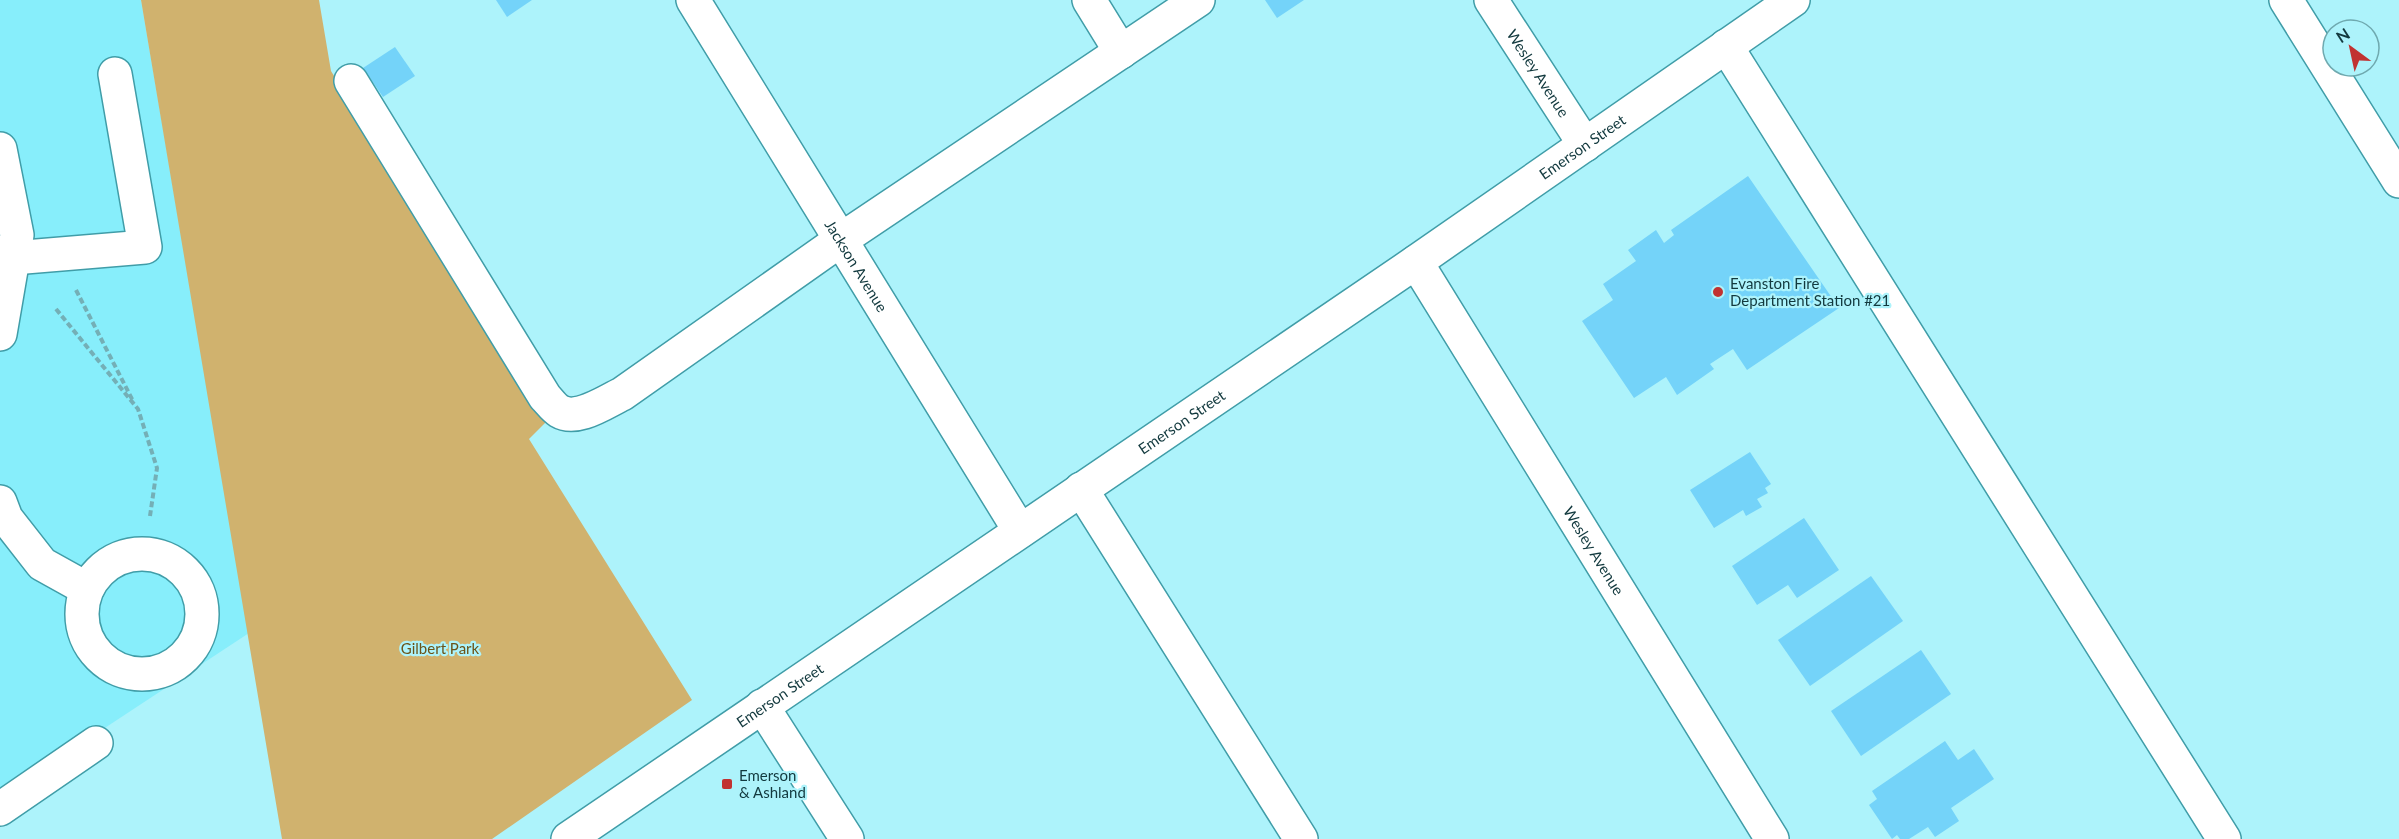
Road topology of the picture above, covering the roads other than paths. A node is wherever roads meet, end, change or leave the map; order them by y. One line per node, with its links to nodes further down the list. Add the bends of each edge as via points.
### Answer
1 (693, 0): 14 (street, Jackson Avenue)
2 (1089, 0): 8 (street)
3 (1198, 0): 8 (street)
4 (1491, 0): 11 (street, Wesley Avenue)
5 (1793, 0): 7 (street, Emerson Street)
6 (2286, 0): 13 (street)
7 (1726, 46): 11 (street, Emerson Street); 29 (street)
8 (1121, 52): 14 (street)
9 (115, 74): 15 (street, via 145,247)
10 (351, 81): 14 (street, via 545,397 567,415 584,412 622,394)
11 (1585, 145): 16 (street, Emerson Street)
12 (0, 149): 15 (street, via 17,235)
13 (2399, 181)
14 (842, 239): 20 (street, Jackson Avenue)
15 (13, 258): 17 (street)
16 (1416, 262): 18 (street, Emerson Street); 28 (street, Wesley Avenue)
17 (0, 334)
18 (1081, 489): 20 (street, Emerson Street); 27 (street)
19 (0, 502): 21 (street, via 6,518 42,564)
20 (1020, 531): 22 (street, Emerson Street)
21 (87, 589)
22 (762, 706): 25 (street, Emerson Street); 26 (street)
23 (96, 743): 24 (street)
24 (0, 809)
25 (568, 839)
26 (847, 839)
27 (1301, 839)
28 (1773, 839)
29 (2224, 839)

